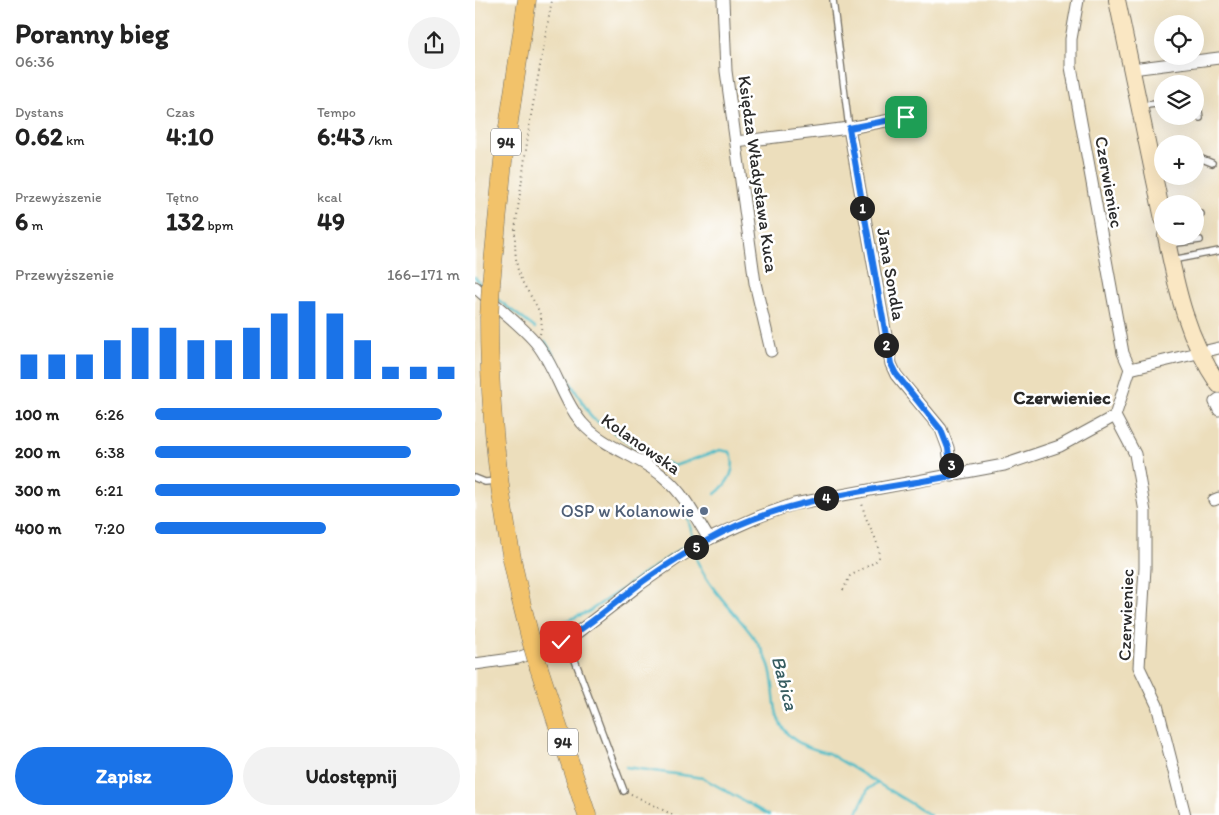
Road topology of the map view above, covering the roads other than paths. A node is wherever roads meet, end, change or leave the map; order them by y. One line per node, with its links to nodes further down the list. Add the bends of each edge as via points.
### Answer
1 (527, 0): 19 (main road, 94)
2 (723, 0): 12 (street, Księdza Władysława Kuca, via 726,71)
3 (833, 0): 11 (lane, Jana Sondla)
4 (1078, 0): 23 (street, Czerwieniec, via 1071,38 1071,67 1123,353)
5 (1117, 0): 7 (main road)
6 (1219, 58): 7 (street)
7 (1132, 69): 9 (main road)
8 (1154, 104): 9 (lane)
9 (1139, 106): 13 (main road)
10 (906, 117): 11 (street)
11 (849, 128): 12 (street); 28 (street, Jana Sondla, via 891,364 941,430 948,448)
12 (736, 142): 21 (street, Księdza Władysława Kuca, via 755,282)
13 (1154, 157)
14 (1204, 160): 15 (lane)
15 (1212, 162)
16 (1168, 245): 18 (main road)
17 (1219, 251): 18 (lane)
18 (1171, 261): 22 (main road, via 1184,315)
19 (483, 286): 30 (main road, 94, bridge, via 489,318 489,364); 31 (street, Kolanowska, via 537,343 564,397 583,424 664,478 687,504)
20 (1219, 348): 22 (street)
21 (771, 351)
22 (1199, 352): 23 (street); 24 (main road)
23 (1130, 369): 27 (street)
24 (1219, 385)
25 (1219, 399): 26 (street, via 1215,402)
26 (1219, 410)
27 (1115, 416): 28 (street, via 1060,446 1004,465); 36 (street, Czerwieniec, via 1135,454 1145,512 1139,667 1157,705)
28 (952, 476): 31 (street, via 794,504)
29 (475, 478): 30 (lane, via 485,482)
30 (499, 481): 35 (main road, 94, bridge, via 509,551 529,637)
31 (709, 539): 32 (street, via 639,584)
32 (567, 639): 33 (street, via 518,658); 34 (lane)
33 (475, 664)
34 (624, 791)
35 (587, 815)
36 (1185, 815)

